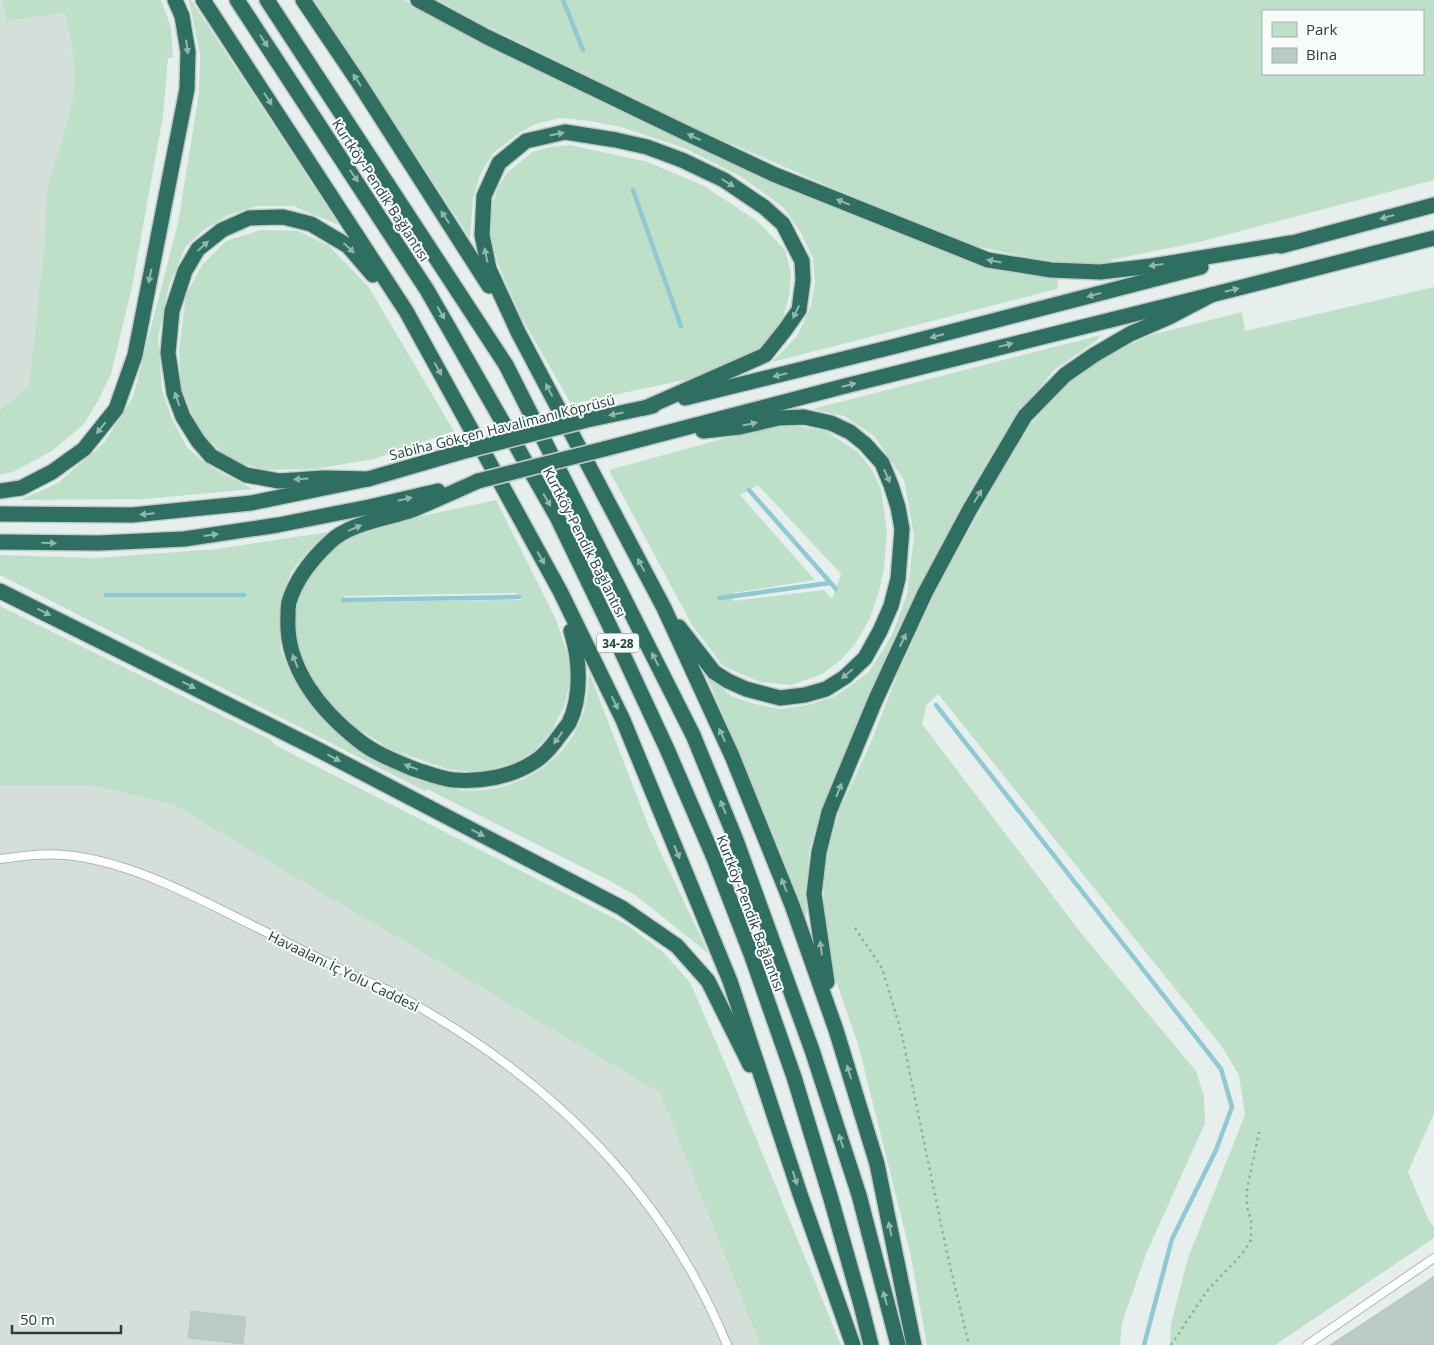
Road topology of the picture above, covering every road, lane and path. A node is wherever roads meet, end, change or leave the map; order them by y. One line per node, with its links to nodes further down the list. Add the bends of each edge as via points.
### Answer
1 (175, 0): 17 (highway, one-way to 17, via 182,16 188,52 187,89 135,355 116,409 84,449 52,472 21,488)
2 (203, 0): 11 (highway, one-way to 11)
3 (237, 0): 31 (highway, Kurtköy-Pendik Bağlantısı / 34-28, one-way to 31, via 427,290 557,517 613,633 710,849 750,954 794,1077)
4 (267, 0): 32 (highway, Kurtköy-Pendik Bağlantısı / 34-28, one-way to 4, via 858,1195 812,1050 736,840 693,735 506,365)
5 (303, 0): 12 (highway, one-way to 5)
6 (418, 0): 9 (highway, one-way to 6, via 1100,272 1052,270 988,260 773,174 487,37)
7 (1434, 205): 9 (highway, one-way to 9)
8 (1434, 238): 10 (highway, one-way to 8)
9 (1290, 243): 13 (highway, one-way to 13, via 892,348)
10 (1211, 295): 14 (highway, one-way to 10); 25 (highway, one-way to 10, via 814,894 819,852 829,812 925,593 1024,416 1065,375 1094,355)
11 (406, 311): 15 (highway, one-way to 11, via 279,481 246,475 211,456 198,441 174,393 168,353 172,311 185,271 198,249 222,230 249,218 283,218 311,224 348,246); 21 (highway, one-way to 21)
12 (518, 332): 13 (highway, one-way to 13, via 489,269 482,235 484,196 499,163 526,141 565,132 616,140 647,147 724,180 783,224 802,261 799,310 765,356); 22 (highway, one-way to 12)
13 (645, 408): 15 (highway, Sabiha Gökçen Havalimanı Köprüsü, one-way to 15, bridge, via 461,452)
14 (649, 437): 16 (highway, bridge); 22 (highway, one-way to 22, via 740,427 779,418 804,417 830,422 850,432 882,463 898,507 902,529 898,579 880,631 865,658 826,689 780,698 728,682 714,672)
15 (368, 479): 18 (highway, one-way to 18, via 251,503 132,515)
16 (478, 481): 19 (highway, one-way to 16, via 100,543 184,539 278,525); 21 (highway, one-way to 16, via 576,647 576,701 569,723 554,744 534,762 505,776 454,780 388,759 335,720 314,696 290,651 287,626 289,603 297,582 310,563 330,541 354,528 412,510)
17 (0, 491)
18 (0, 514)
19 (0, 542)
20 (0, 591): 26 (highway, one-way to 26, via 317,749 622,908 677,946 708,981)
21 (560, 591): 26 (highway, one-way to 26, via 623,720 727,972)
22 (664, 608): 25 (highway, one-way to 22, via 792,905 732,756)
23 (0, 859): 29 (lane, Havaalanı İç Yolu Caddesi, via 64,855 134,871 402,997 468,1037 554,1102 650,1205 679,1248)
24 (855, 928): 34 (path, via 882,968 901,1031)
25 (836, 1030): 33 (highway, one-way to 25, via 877,1164)
26 (774, 1115): 30 (highway, one-way to 30)
27 (1259, 1132): 35 (path, via 1247,1190 1251,1240 1207,1291)
28 (1434, 1258): 36 (lane)
29 (727, 1345)
30 (853, 1345)
31 (871, 1345)
32 (898, 1345)
33 (914, 1345)
34 (969, 1345)
35 (1171, 1345)
36 (1307, 1345)

